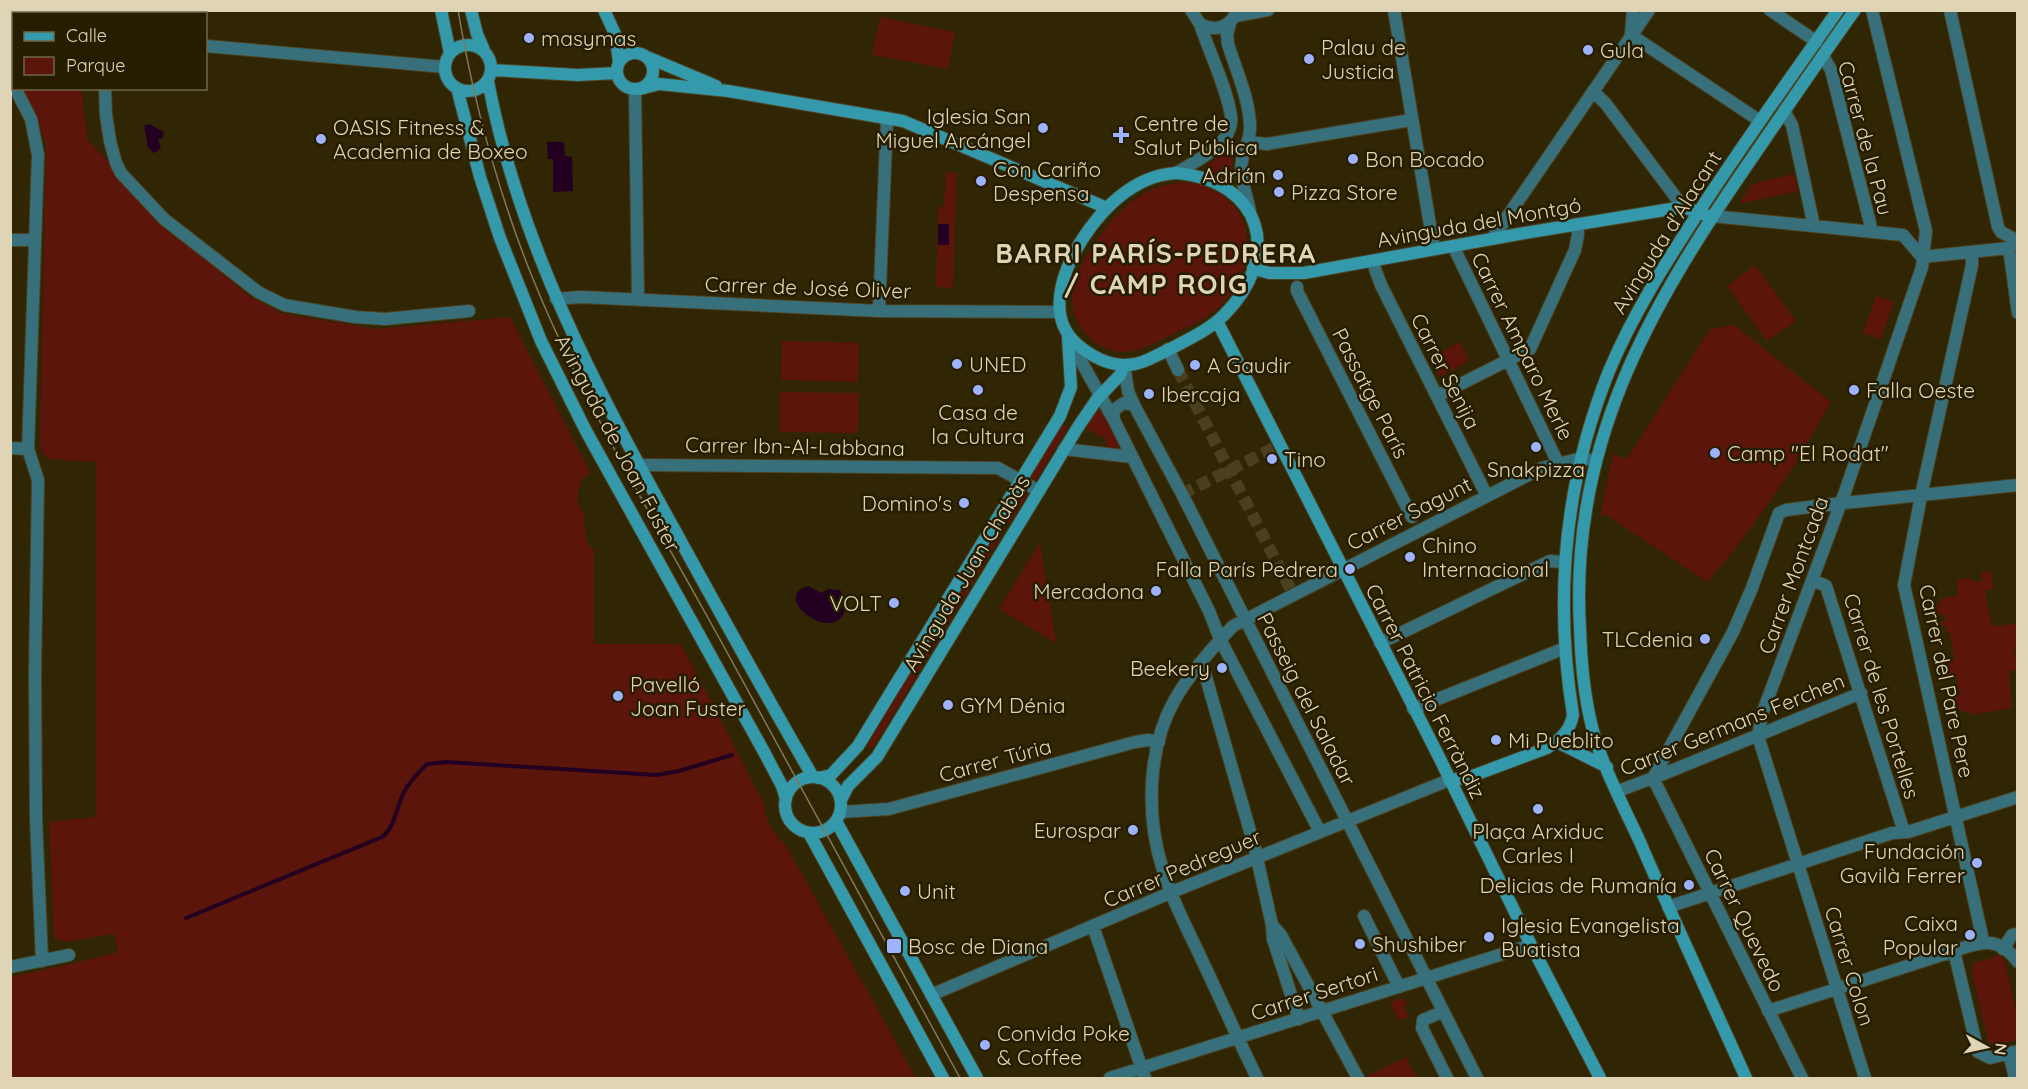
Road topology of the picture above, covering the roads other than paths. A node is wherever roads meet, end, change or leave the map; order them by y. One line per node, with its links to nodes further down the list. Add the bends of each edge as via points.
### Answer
1 (441, 10): 21 (main road)
2 (471, 10): 20 (main road)
3 (604, 10): 16 (main road)
4 (1191, 10): 15 (street)
5 (1268, 10): 14 (street)
6 (1394, 10): 35 (street)
7 (1633, 10): 17 (street)
8 (1649, 10): 17 (street)
9 (1770, 10): 18 (street)
10 (1838, 10): 18 (main road, Avinguda d'Alacant)
11 (1855, 10): 23 (main road, Avinguda d'Alacant)
12 (1872, 10): 54 (street, Carrer Montcada, via 1926,231)
13 (1950, 10): 50 (street, via 1998,227)
14 (1234, 16): 15 (street, via 1215,29); 37 (street, via 1228,44 1249,114)
15 (1200, 24): 38 (street, via 1223,88 1231,125 1217,145)
16 (615, 34): 22 (main road); 25 (main road)
17 (1631, 35): 32 (street); 36 (street)
18 (1816, 42): 36 (main road, Avinguda d'Alacant)
19 (207, 46): 24 (street)
20 (484, 51): 21 (main road, via 475,45 464,45); 26 (main road, via 490,59)
21 (450, 53): 24 (main road)
22 (645, 55): 25 (main road, via 626,54); 28 (main road, via 653,66 652,78); 31 (main road)
23 (1822, 56): 33 (main road, Avinguda d'Alacant); 46 (street, Carrer de la Pau, via 1831,70)
24 (445, 67): 27 (main road, via 448,79)
25 (618, 68): 26 (main road, via 578,75); 28 (main road, via 618,78 625,87)
26 (490, 75): 27 (main road, via 473,91); 58 (main road, Avinguda de Joan Fuster, via 499,132)
27 (457, 88): 108 (main road, Avinguda de Joan Fuster, via 500,238 541,341)
28 (638, 89): 31 (main road, via 659,84); 59 (street)
29 (16, 90): 49 (street, via 31,119 37,144)
30 (105, 90): 60 (street, via 110,141 121,173 164,219 258,292 284,305 356,317 385,319)
31 (728, 91): 34 (main road)
32 (1593, 91): 39 (street); 47 (street)
33 (1784, 111): 43 (main road, Avinguda d'Alacant); 45 (street, via 1792,125)
34 (887, 118): 40 (main road, via 915,126); 61 (street)
35 (1411, 120): 37 (street, via 1267,144); 52 (street)
36 (1760, 121): 42 (main road, Avinguda d'Alacant)
37 (1249, 142): 41 (street, via 1241,174)
38 (1176, 173): 40 (main road, via 1144,182); 41 (main road, via 1219,184 1240,198)
39 (1683, 207): 42 (main road); 44 (main road, Avinguda del Montgó)
40 (1107, 208): 63 (main road, via 1073,256 1062,284)
41 (1250, 211): 56 (main road, via 1257,237)
42 (1698, 213): 43 (main road); 78 (main road, Avinguda d'Alacant, via 1626,334 1596,407)
43 (1712, 216): 45 (street); 79 (main road, Avinguda d'Alacant, via 1635,350)
44 (1576, 224): 47 (main road, Avinguda del Montgó); 67 (street, via 1575,250 1530,349)
45 (1814, 226): 46 (street)
46 (1871, 231): 54 (street, via 1903,235)
47 (1492, 239): 51 (main road, Avinguda del Montgó)
48 (10, 240): 49 (street)
49 (35, 240): 75 (street)
50 (2013, 244): 53 (street); 62 (street)
51 (1455, 246): 52 (main road, Avinguda del Montgó); 67 (street, Carrer Amparo Merle)
52 (1434, 249): 55 (main road, Avinguda del Montgó)
53 (1972, 252): 54 (street); 85 (street, Carrer del Pare Pere)
54 (1922, 257): 87 (street, Carrer Montcada, via 1922,267)
55 (1374, 262): 56 (main road, Avinguda del Montgó, via 1297,274); 71 (street, Carrer Senija, via 1381,285)
56 (1253, 268): 64 (main road, via 1238,298)
57 (1297, 287): 88 (street, Passatge París)
58 (556, 299): 59 (street, Carrer de José Oliver); 81 (main road, Avinguda de Joan Fuster)
59 (638, 299): 61 (street, Carrer de José Oliver)
60 (469, 311)
61 (879, 311): 63 (street, Carrer de José Oliver)
62 (2017, 311)
63 (1059, 312): 65 (main road)
64 (1217, 321): 66 (main road); 90 (main road, Carrer Patricio Ferràndiz)
65 (1068, 338): 68 (main road, via 1097,358); 70 (street); 82 (main road, Avinguda Juan Chabàs, via 1068,400)
66 (1168, 349): 68 (main road, via 1136,364); 69 (street)
67 (1509, 360): 71 (street); 80 (street, Carrer Amparo Merle)
68 (1124, 365): 70 (main road, Avinguda Juan Chabàs, via 1120,375); 72 (street, Passeig del Saladar)
69 (1178, 370)
70 (1100, 395): 73 (street); 76 (main road, Avinguda Juan Chabàs)
71 (1437, 396): 86 (street, Carrer Senija)
72 (1134, 405): 73 (street, via 1124,403 1116,408); 92 (street, Passeig del Saladar)
73 (1114, 420): 77 (street)
74 (10, 448): 75 (street)
75 (28, 449): 129 (street, via 38,480 36,808)
76 (1064, 449): 77 (street); 84 (main road, Avinguda Juan Chabàs)
77 (1132, 457): 93 (street)
78 (1582, 458): 79 (street, Carrer Sagunt); 80 (street, Carrer Sagunt); 89 (main road, Avinguda d'Alacant)
79 (1595, 460): 102 (main road, Avinguda d'Alacant, via 1581,548 1578,610 1588,708)
80 (1558, 463): 86 (street, Carrer Sagunt)
81 (638, 465): 82 (street, Carrer Ibn-Al-Labbana, via 998,468); 103 (main road, Avinguda de Joan Fuster)
82 (1020, 480): 84 (street, Carrer Ibn-Al-Labbana); 103 (main road, Avinguda Juan Chabàs, via 858,746 831,775)
83 (2018, 485): 85 (street)
84 (1039, 491): 109 (main road, Avinguda Juan Chabàs, via 877,757 848,786)
85 (1921, 495): 87 (street); 110 (street, Carrer del Pare Pere, via 1904,585)
86 (1487, 496): 90 (street, Carrer Sagunt)
87 (1840, 505): 91 (street, Carrer Montcada); 104 (street, via 1779,513 1733,632)
88 (1412, 517)
89 (1564, 562): 94 (street, via 1550,561); 95 (main road, Avinguda d'Alacant)
90 (1342, 569): 92 (street, Carrer Sagunt); 94 (main road, Carrer Patricio Ferràndiz)
91 (1813, 580): 97 (street, Carrer de les Portelles, via 1827,586); 99 (street, Carrer Montcada, via 1762,714)
92 (1245, 619): 93 (street, Carrer Sagunt); 111 (street, Passeig del Saladar)
93 (1220, 639): 96 (street, Carrer Sagunt); 112 (street)
94 (1380, 643): 98 (main road, Carrer Patricio Ferràndiz)
95 (1565, 648): 98 (street); 101 (main road, Avinguda d'Alacant, via 1573,715 1566,733)
96 (1199, 664): 100 (street, Carrer Sagunt, via 1173,703); 115 (street)
97 (1861, 693): 99 (street, Carrer Germans Ferchen); 113 (street, Carrer de les Portelles)
98 (1413, 709): 105 (main road, Carrer Patricio Ferràndiz)
99 (1758, 736): 104 (street, Carrer Germans Ferchen); 116 (street, Carrer Colon)
100 (1159, 742): 109 (street, Carrer Túria, via 1135,742 889,810); 117 (street, Carrer Sagunt, via 1152,805 1159,856)
101 (1557, 742): 102 (main road); 105 (main road, via 1467,778)
102 (1607, 767): 106 (main road)
103 (816, 777): 108 (main road, via 797,782); 109 (main road, via 834,787)
104 (1653, 778): 106 (street, Carrer Germans Ferchen); 118 (street, Carrer Quevedo)
105 (1449, 780): 111 (street, Carrer Pedreguer); 125 (main road, Carrer Patricio Ferràndiz)
106 (1618, 791): 119 (main road)
107 (2018, 797): 110 (street)
108 (786, 799): 114 (main road, via 791,822)
109 (839, 811): 114 (main road, via 824,831); 135 (main road)
110 (1956, 817): 113 (street); 124 (street, Carrer del Pare Pere, via 1982,936)
111 (1346, 822): 112 (street, Carrer Pedreguer); 132 (street, Passeig del Saladar)
112 (1320, 832): 115 (street, Carrer Pedreguer)
113 (1904, 832): 116 (street)
114 (809, 833): 143 (main road)
115 (1257, 858): 117 (street, Carrer Pedreguer); 121 (street)
116 (1799, 864): 118 (street); 134 (street, Carrer Colon)
117 (1172, 892): 122 (street, Carrer Pedreguer); 140 (street, Carrer Sagunt)
118 (1711, 892): 119 (street); 137 (street, Carrer Quevedo)
119 (1668, 907): 151 (main road)
120 (1364, 916): 133 (street)
121 (1272, 925): 136 (street, via 1281,934); 139 (street)
122 (1093, 927): 135 (street, Carrer Pedreguer); 142 (street)
123 (2018, 934): 126 (street, via 2012,935)
124 (1980, 942): 126 (street); 127 (street)
125 (1531, 945): 132 (street, Carrer Sertori); 150 (main road, Carrer Patricio Ferràndiz)
126 (2003, 949): 130 (street)
127 (1954, 951): 134 (street); 141 (street, via 1978,1052 1988,1058)
128 (69, 955): 129 (street)
129 (42, 961): 131 (street)
130 (2018, 963)
131 (10, 967)
132 (1426, 979): 133 (street, Carrer Sertori); 138 (street, Passeig del Saladar)
133 (1399, 987): 136 (street, Carrer Sertori)
134 (1837, 988): 137 (street); 153 (street, Carrer Colon)
135 (931, 995): 144 (main road)
136 (1324, 1011): 139 (street, Carrer Sertori); 147 (street)
137 (1768, 1011): 152 (street, Carrer Quevedo)
138 (1442, 1012): 148 (street, via 1423,1020 1422,1028); 149 (street, Passeig del Saladar)
139 (1299, 1019): 140 (street, Carrer Sertori)
140 (1238, 1038): 142 (street, Carrer Sertori); 146 (street, Carrer Sagunt)
141 (2013, 1052): 154 (street)
142 (1143, 1073): 145 (street, Carrer Sertori)
143 (943, 1078)
144 (977, 1078)
145 (1110, 1078)
146 (1257, 1078)
147 (1358, 1078)
148 (1447, 1078)
149 (1476, 1078)
150 (1600, 1078)
151 (1746, 1078)
152 (1802, 1078)
153 (1865, 1078)
154 (2015, 1078)

